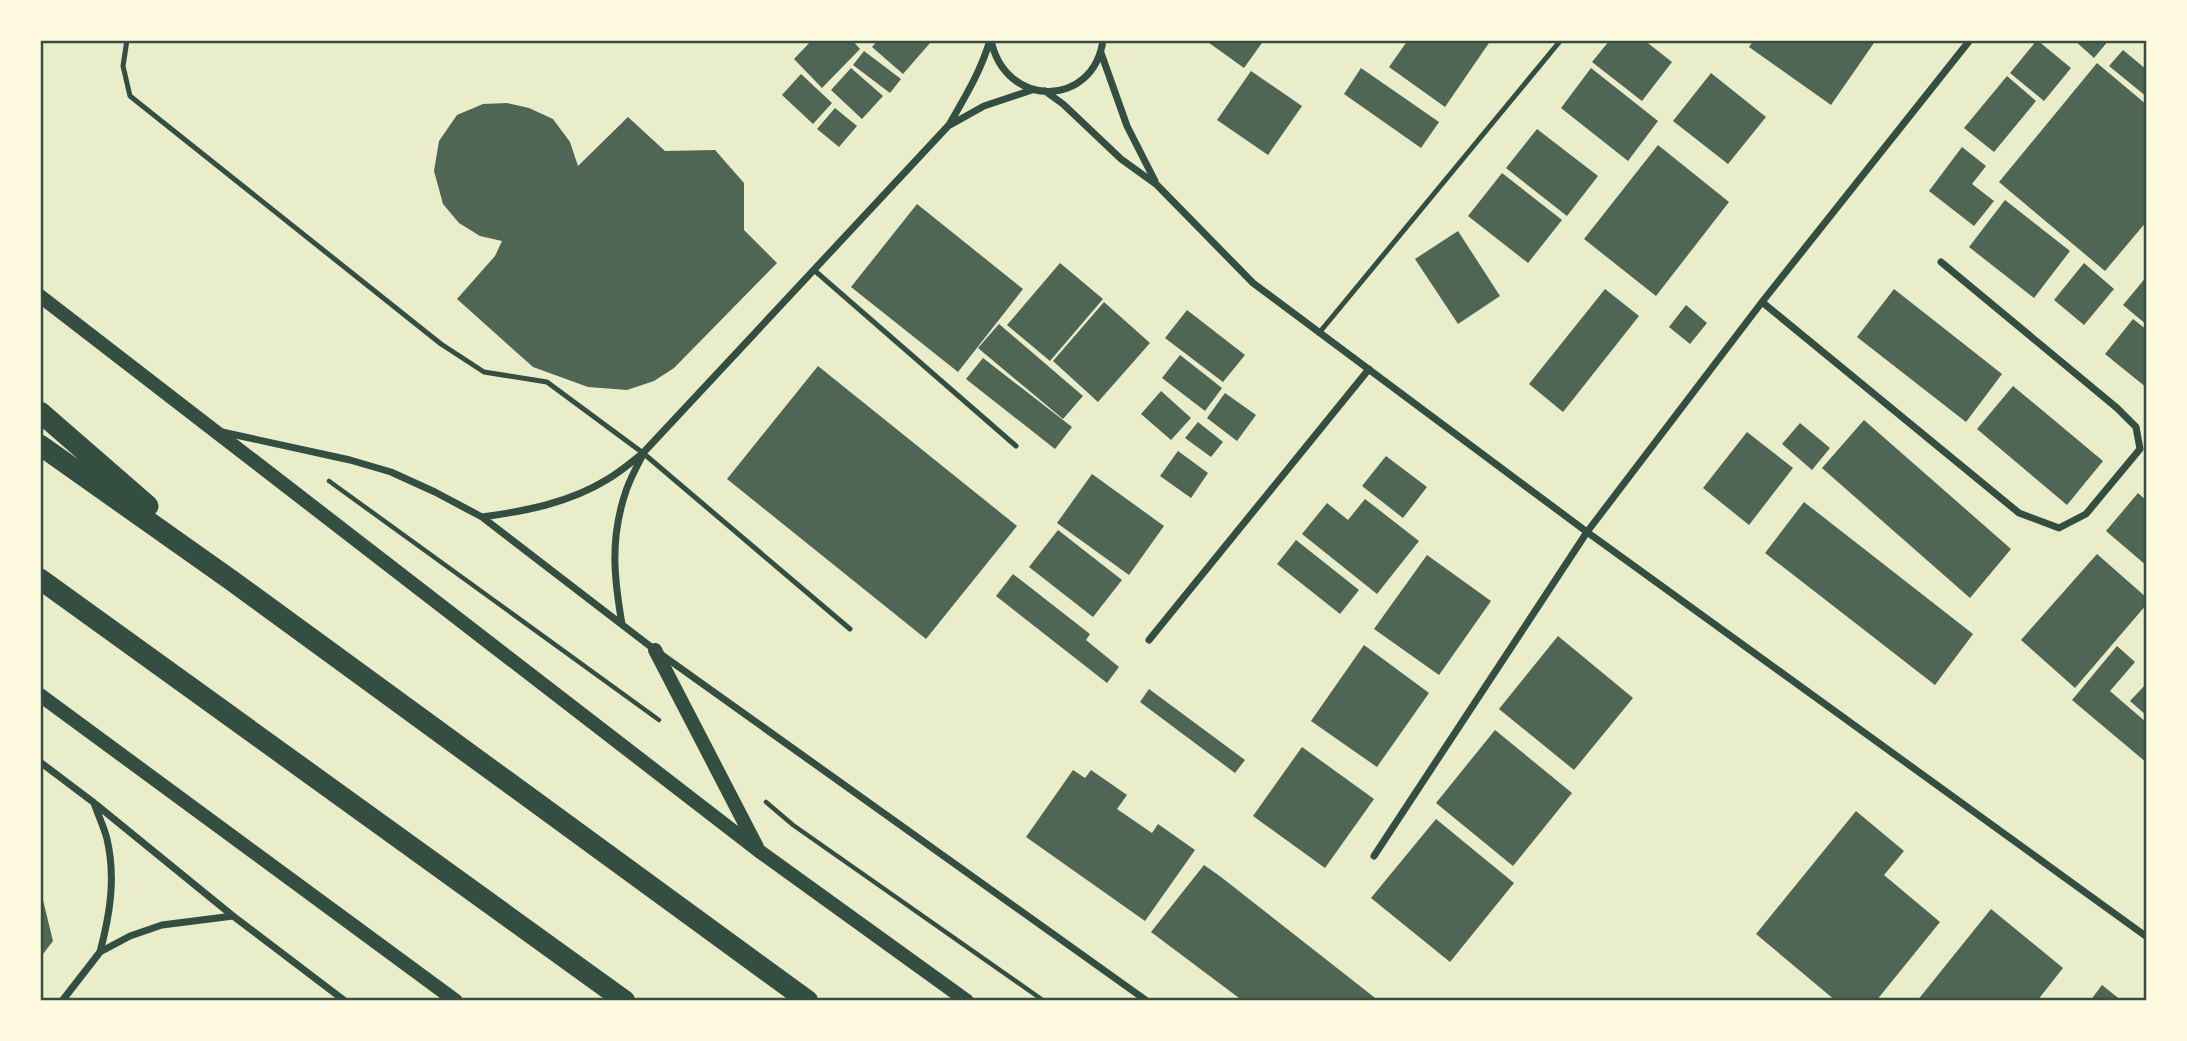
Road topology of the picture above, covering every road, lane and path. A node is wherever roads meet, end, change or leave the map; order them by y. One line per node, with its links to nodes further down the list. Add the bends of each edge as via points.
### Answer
1 (127, 40): 21 (lane, via 122,66 130,96 441,344 484,372 548,382)
2 (991, 40): 7 (street, via 1004,71); 9 (street, via 973,85)
3 (1103, 40): 6 (street)
4 (1561, 40): 15 (lane)
5 (1970, 40): 14 (street)
6 (1101, 53): 8 (street, via 1075,85); 10 (street, via 1127,126)
7 (1033, 89): 8 (street); 9 (street, via 996,101)
8 (1045, 91): 10 (street)
9 (949, 125): 12 (street)
10 (1157, 185): 15 (street, via 1253,283)
11 (1941, 262): 14 (street, via 2136,427 2140,449 2086,514 2059,528 2019,513)
12 (814, 270): 20 (lane); 21 (street)
13 (40, 296): 18 (main road)
14 (1762, 302): 23 (street)
15 (1320, 333): 16 (street)
16 (1369, 369): 23 (street); 28 (street)
17 (40, 412): 25 (highway)
18 (211, 429): 22 (street, via 391,472); 33 (main road)
19 (40, 445): 25 (highway)
20 (1016, 446)
21 (643, 453): 22 (street, via 608,479 568,499); 26 (street, via 625,493 615,536 614,580); 27 (lane)
22 (482, 517): 26 (street)
23 (1587, 532): 34 (street); 36 (street)
24 (40, 579): 41 (highway)
25 (231, 580): 42 (highway)
26 (622, 624): 29 (street)
27 (850, 629)
28 (1149, 640)
29 (654, 650): 33 (main road); 44 (street)
30 (40, 695): 40 (main road)
31 (40, 762): 32 (street)
32 (93, 802): 35 (street); 37 (street, via 107,838 112,876 110,914)
33 (759, 851): 43 (main road)
34 (1374, 856)
35 (233, 916): 37 (street, via 162,925); 39 (street)
36 (2147, 937)
37 (100, 952): 38 (street)
38 (62, 1001)
39 (345, 1001)
40 (456, 1001)
41 (625, 1001)
42 (808, 1001)
43 (967, 1001)
44 (1147, 1001)

